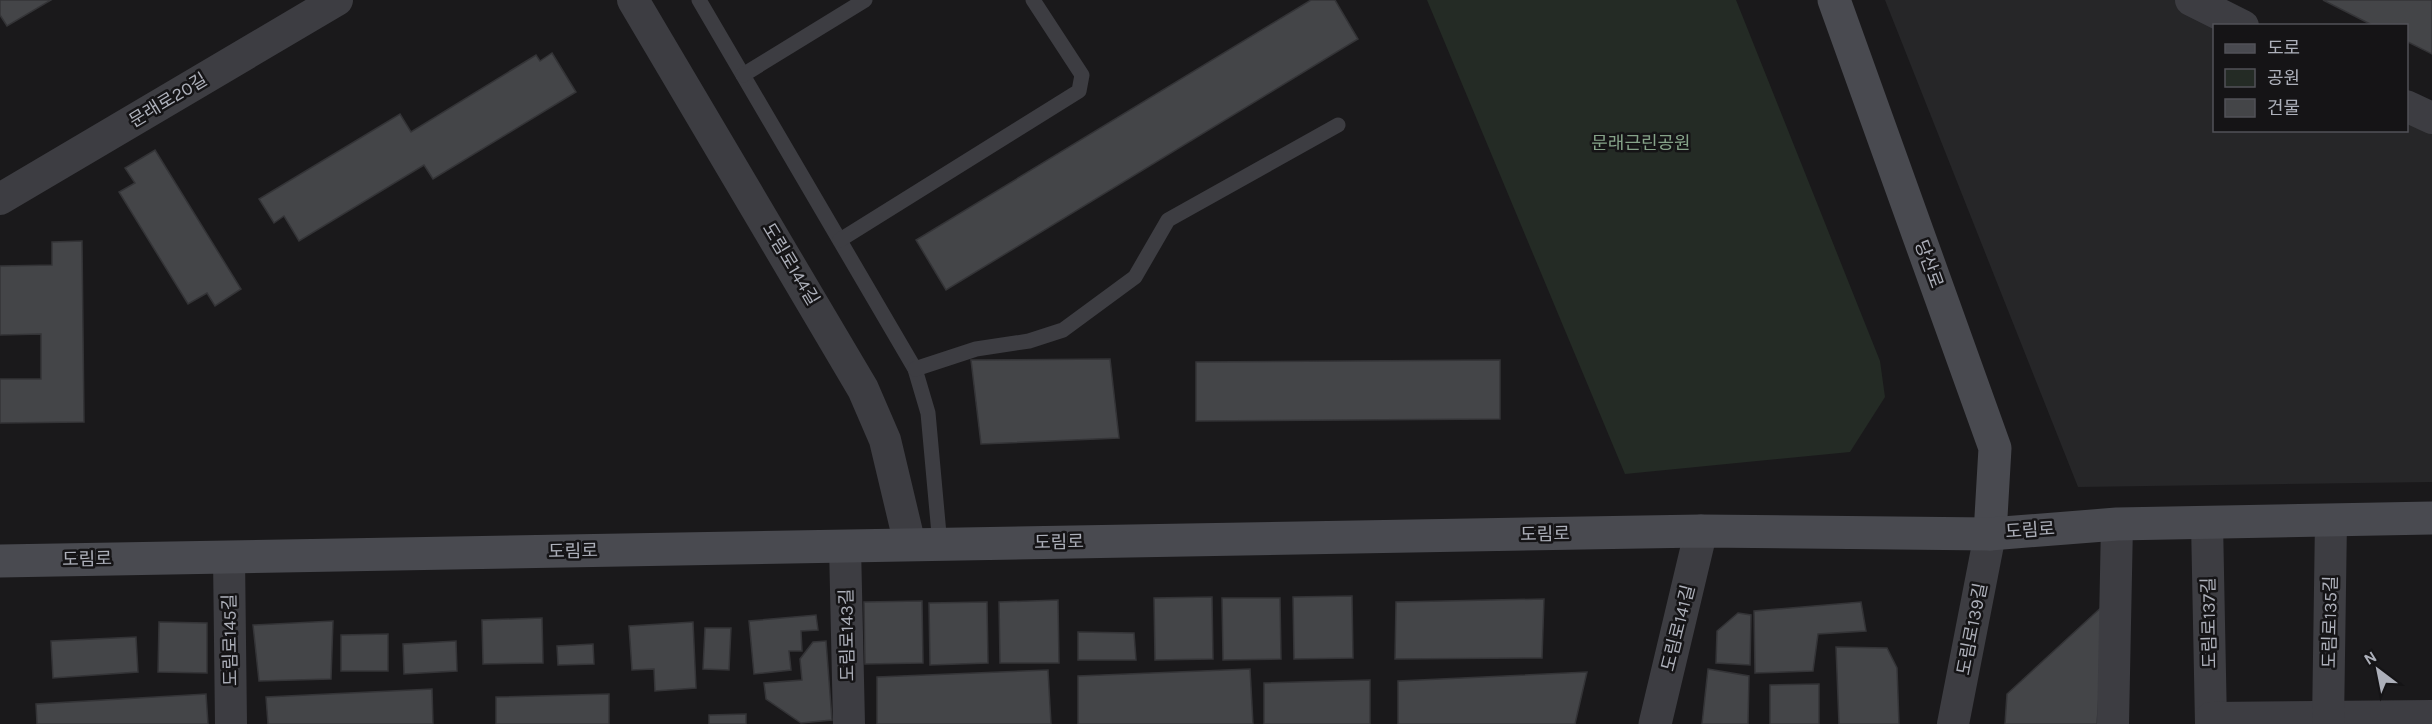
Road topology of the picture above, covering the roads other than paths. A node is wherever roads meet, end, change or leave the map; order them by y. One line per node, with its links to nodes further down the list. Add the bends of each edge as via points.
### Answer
1 (337, 0): 13 (street, 문래로20길)
2 (633, 0): 22 (street, 도림로144길, via 863,389)
3 (699, 0): 9 (lane)
4 (864, 0): 9 (lane)
5 (1033, 0): 14 (lane, via 1083,75 1079,91)
6 (1834, 0): 21 (main road, 당산로, via 1995,448)
7 (2191, 0): 8 (street)
8 (2239, 24)
9 (743, 75): 14 (lane)
10 (2408, 107): 11 (street)
11 (2432, 118)
12 (1338, 125): 15 (lane, via 1168,220 1135,277 1063,330 976,349)
13 (0, 199)
14 (840, 240): 15 (lane)
15 (915, 369): 22 (lane, via 928,413)
16 (2432, 518): 17 (main road, 도림로)
17 (2331, 520): 18 (main road, 도림로); 27 (street, 도림로135길)
18 (2207, 522): 19 (main road, 도림로); 28 (street, 도림로137길)
19 (2117, 524): 21 (main road, 도림로); 33 (street)
20 (1701, 531): 21 (main road, 도림로); 22 (main road, 도림로); 31 (street, 도림로141길)
21 (1990, 534): 32 (street, 도림로139길)
22 (925, 545): 23 (main road, 도림로)
23 (845, 546): 24 (main road, 도림로); 30 (street, 도림로143길)
24 (229, 557): 25 (main road, 도림로); 29 (street, 도림로145길)
25 (0, 561)
26 (2432, 716): 27 (street)
27 (2328, 720): 28 (street)
28 (2211, 721)
29 (231, 724)
30 (849, 724)
31 (1655, 724)
32 (1953, 724)
33 (2113, 724)

